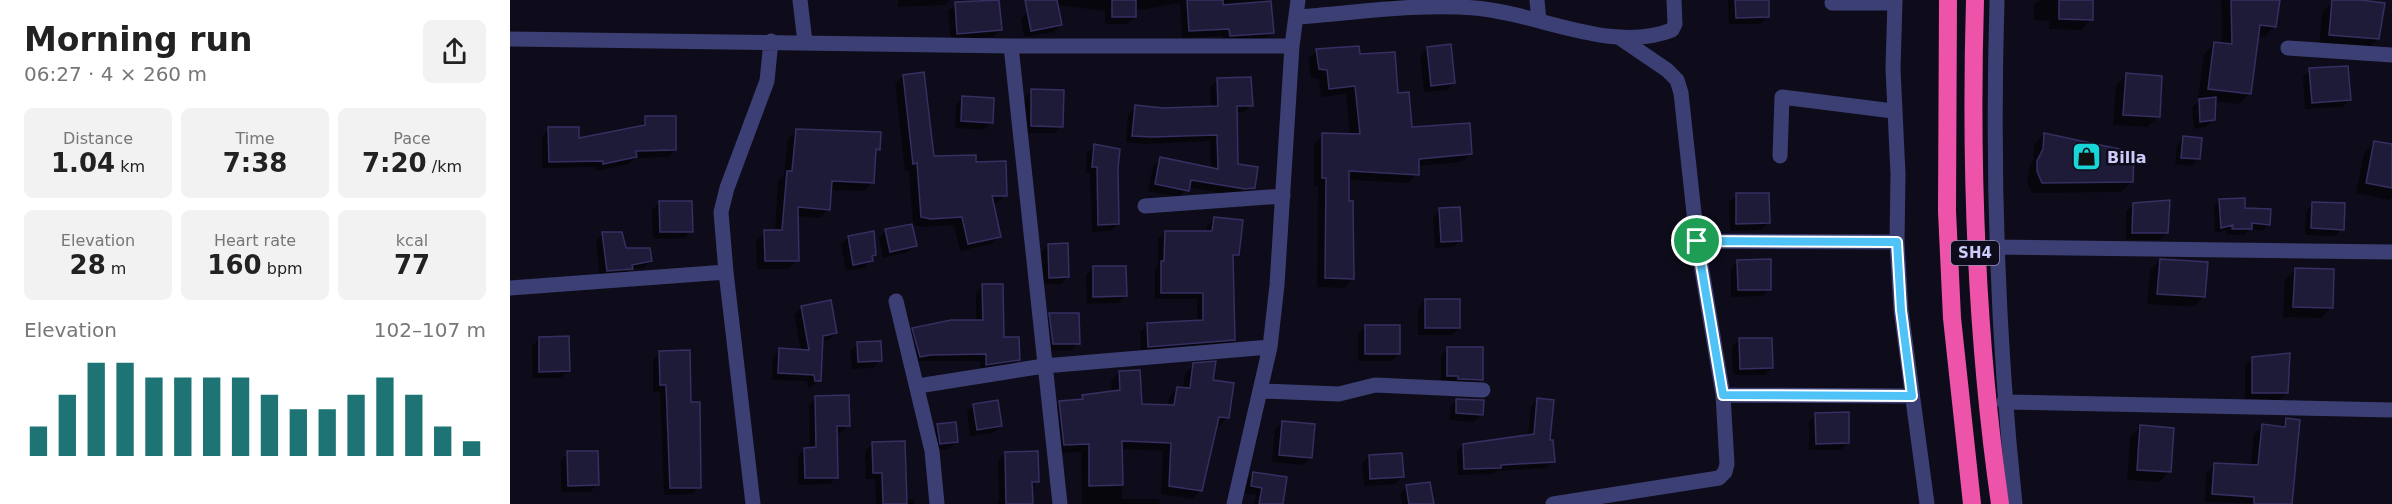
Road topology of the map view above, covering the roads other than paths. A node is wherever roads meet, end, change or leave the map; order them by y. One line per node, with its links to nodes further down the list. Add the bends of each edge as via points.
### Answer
1 (800, 0): 15 (street)
2 (1298, 0): 10 (street)
3 (1537, 0): 11 (street)
4 (1674, 0): 12 (street, via 1672,30 1653,37)
5 (1948, 0): 46 (highway, SH4, via 1947,211 1952,318)
6 (1975, 0): 47 (highway, SH4, via 1973,211 1987,416)
7 (1997, 0): 26 (street)
8 (1895, 1): 9 (street); 20 (street)
9 (1832, 3)
10 (1296, 17): 11 (street, via 1438,7 1487,10); 17 (street)
11 (1539, 21): 12 (street)
12 (1620, 38): 24 (street, via 1677,80)
13 (510, 39): 14 (street)
14 (771, 41): 15 (street); 28 (street, via 767,81 723,202)
15 (805, 42): 16 (street)
16 (1011, 46): 17 (street); 32 (street)
17 (1292, 46): 22 (street)
18 (2288, 48): 19 (street)
19 (2392, 55)
20 (1893, 111): 21 (street, via 1782,97); 25 (street, via 1898,174)
21 (1780, 156)
22 (1283, 196): 23 (street); 31 (street)
23 (1145, 206)
24 (1697, 241): 25 (street); 36 (street)
25 (1897, 242): 37 (street)
26 (1997, 247): 27 (street); 38 (street)
27 (2392, 252)
28 (726, 272): 29 (street); 40 (street)
29 (510, 288)
30 (896, 301): 33 (street)
31 (1270, 347): 32 (street); 35 (street)
32 (1044, 366): 33 (street); 42 (street)
33 (918, 386): 41 (street, via 932,451)
34 (1483, 390): 35 (street, via 1376,385 1339,394)
35 (1261, 391): 43 (street)
36 (1723, 395): 37 (street); 44 (street, via 1727,464 1719,478)
37 (1912, 396): 45 (street)
38 (2004, 402): 39 (street); 48 (street)
39 (2392, 410)
40 (753, 504)
41 (937, 504)
42 (1060, 504)
43 (1234, 504)
44 (1553, 504)
45 (1927, 504)
46 (1972, 504)
47 (2000, 504)
48 (2015, 504)

